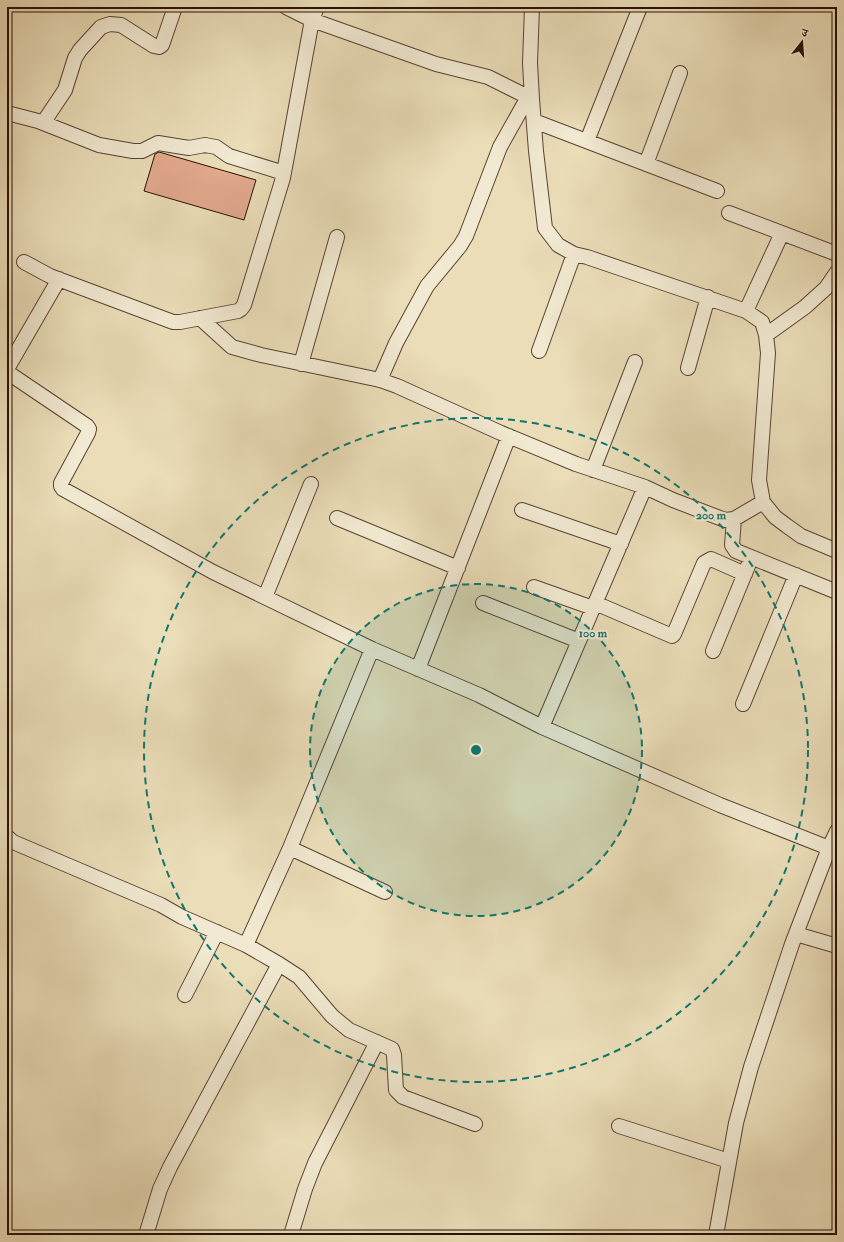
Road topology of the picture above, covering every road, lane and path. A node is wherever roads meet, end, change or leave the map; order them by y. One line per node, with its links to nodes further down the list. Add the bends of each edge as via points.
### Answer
1 (175, 7): 10 (street, via 159,48 121,25 110,24 101,27 80,50 65,90)
2 (286, 7): 5 (street)
3 (532, 7): 7 (street)
4 (640, 7): 11 (street)
5 (314, 14): 7 (street, via 436,64 488,77); 13 (street)
6 (680, 73): 12 (street)
7 (530, 98): 9 (street); 32 (street, via 500,147 466,236 427,286 396,343)
8 (7, 113): 10 (street)
9 (534, 120): 11 (street); 18 (street, via 545,228 558,244)
10 (43, 123): 13 (street, via 99,145 133,151 142,151 158,143 189,148 205,145 229,156)
11 (587, 141): 12 (street)
12 (646, 164): 14 (street)
13 (284, 173): 25 (street, via 242,309)
14 (717, 191)
15 (729, 213): 16 (street)
16 (782, 233): 19 (street); 24 (street)
17 (337, 237): 29 (street)
18 (574, 254): 23 (street); 27 (street)
19 (837, 254)
20 (24, 262): 22 (street)
21 (837, 272): 26 (street, via 826,288 805,307)
22 (59, 279): 25 (street, via 172,322); 31 (street)
23 (708, 297): 24 (street); 30 (street)
24 (746, 311): 26 (street, via 762,322)
25 (200, 318): 29 (street, via 232,347)
26 (766, 335): 37 (street, via 768,353 759,480)
27 (539, 351)
28 (635, 362): 34 (street)
29 (301, 364): 32 (street)
30 (688, 368)
31 (7, 371): 49 (street, via 89,429 61,483 63,489 213,572)
32 (380, 380): 33 (street)
33 (509, 436): 34 (street); 44 (street)
34 (593, 470): 36 (street)
35 (310, 484): 49 (street)
36 (645, 487): 40 (street, via 724,520); 41 (street)
37 (763, 502): 40 (street); 42 (street, via 775,517 801,536)
38 (522, 510): 41 (street)
39 (337, 518): 44 (street)
40 (734, 519): 43 (street, via 732,545 736,551)
41 (621, 544): 51 (street)
42 (837, 551)
43 (752, 557): 45 (street); 46 (street)
44 (458, 568): 55 (street)
45 (745, 574): 51 (street, via 711,559 706,560 672,636); 54 (street)
46 (796, 575): 48 (street); 56 (street)
47 (534, 587): 51 (street)
48 (837, 592)
49 (265, 597): 53 (street)
50 (483, 603): 52 (street)
51 (594, 605): 52 (street)
52 (579, 641): 57 (street)
53 (372, 649): 55 (street); 60 (street)
54 (713, 651)
55 (418, 669): 57 (street, via 479,695)
56 (743, 704)
57 (542, 727): 61 (street, via 720,805)
58 (837, 830): 61 (street)
59 (7, 837): 63 (street)
60 (290, 848): 62 (street); 65 (street)
61 (829, 848): 64 (street)
62 (385, 892)
63 (217, 932): 65 (street); 68 (street)
64 (796, 934): 66 (street); 72 (street, via 751,1067)
65 (246, 945): 67 (street)
66 (837, 946)
67 (279, 964): 69 (street, via 300,978 332,1016 349,1030); 73 (street, via 170,1167 160,1189)
68 (185, 994)
69 (377, 1042): 70 (street, via 392,1049 396,1090 403,1097); 74 (street, via 316,1163)
70 (475, 1124)
71 (619, 1126): 72 (street)
72 (729, 1161): 75 (street)
73 (146, 1235)
74 (291, 1235)
75 (716, 1235)

